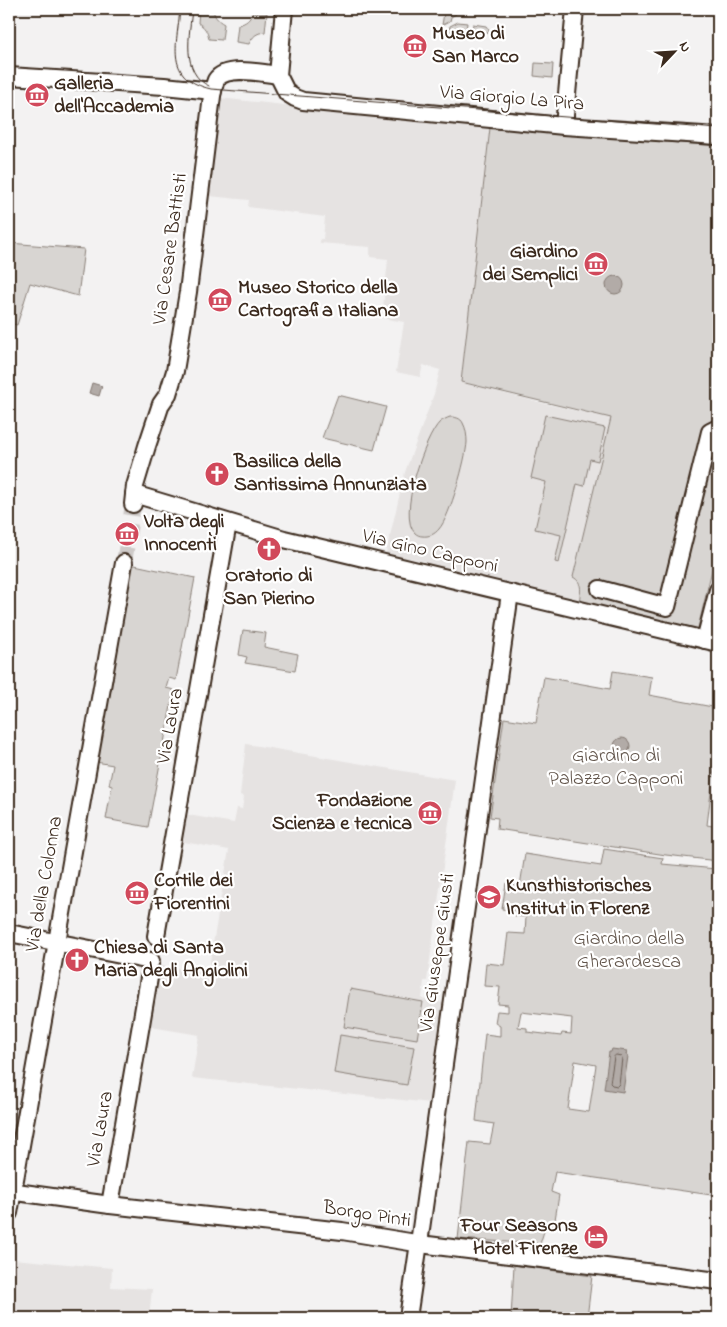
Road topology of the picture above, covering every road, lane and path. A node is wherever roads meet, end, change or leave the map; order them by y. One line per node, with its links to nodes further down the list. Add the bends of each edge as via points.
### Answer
1 (284, 9): 3 (street)
2 (575, 9): 6 (street)
3 (278, 75): 5 (street, via 228,72 217,79); 6 (street, Via Giorgio La Pira, via 287,93 303,101)
4 (9, 76): 5 (street, via 164,86)
5 (213, 94): 9 (street, Via Cesare Battisti, via 175,371 168,394 161,404 135,486)
6 (564, 126): 7 (street, Via Giorgio La Pira)
7 (718, 136)
8 (718, 428): 15 (street, via 710,432 667,607)
9 (134, 499): 10 (street, Via Gino Capponi)
10 (228, 522): 14 (street, Via Gino Capponi, via 284,539); 20 (street, Via Laura)
11 (124, 563): 19 (street, Via della Colonna)
12 (600, 589): 15 (street)
13 (718, 590): 17 (street)
14 (510, 593): 16 (street, Via Gino Capponi); 24 (street, Via Giuseppe Giusti)
15 (644, 601): 16 (street)
16 (638, 624): 17 (street, Via Gino Capponi)
17 (712, 641)
18 (9, 933): 19 (street)
19 (56, 943): 20 (street); 21 (street, Via della Colonna)
20 (151, 966): 22 (street, Via Laura)
21 (10, 1192): 22 (street, Borgo Pinti); 23 (street, Via della Colonna)
22 (110, 1205): 24 (street, Borgo Pinti, via 342,1231)
23 (9, 1213)
24 (419, 1244): 25 (street, Borgo Pinti); 26 (street, Via Giuseppe Giusti)
25 (718, 1282)
26 (408, 1318)

